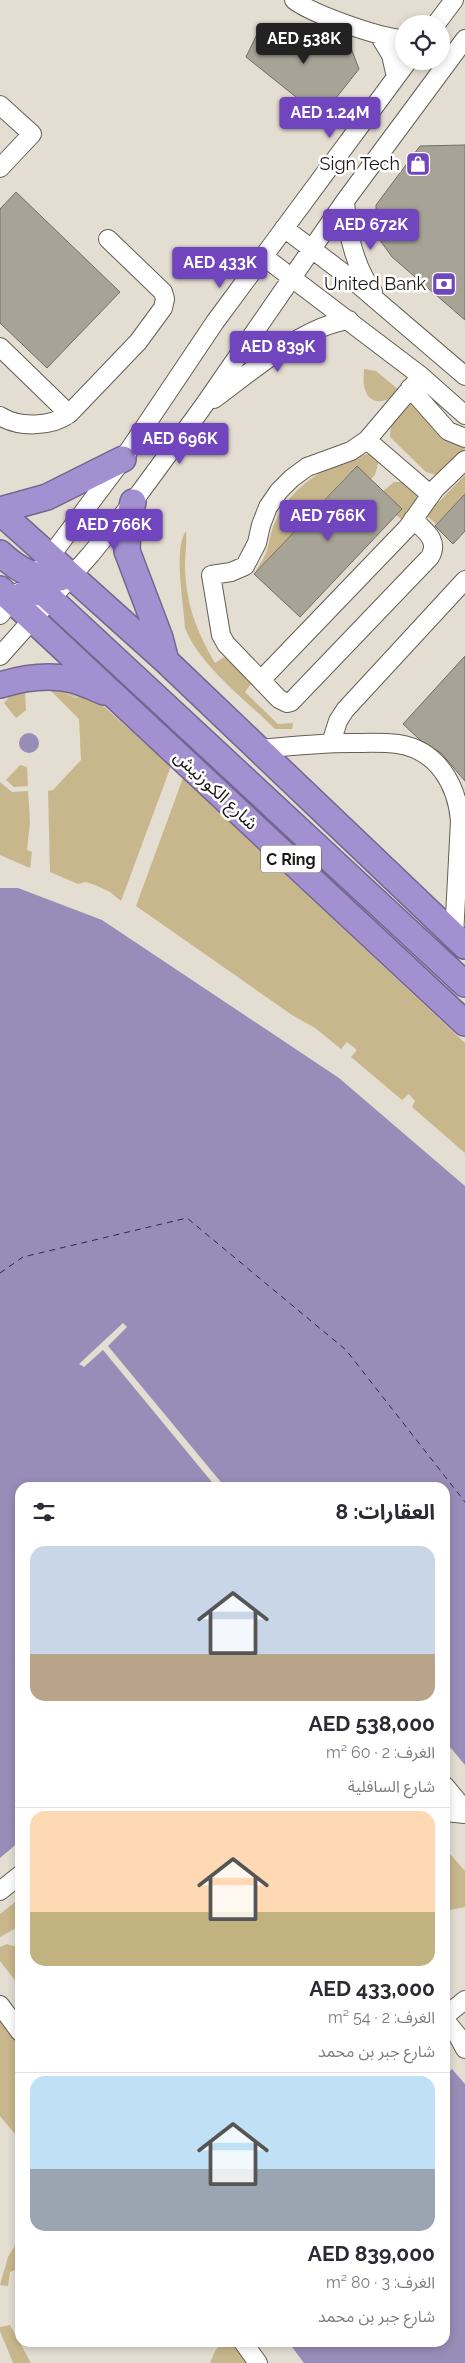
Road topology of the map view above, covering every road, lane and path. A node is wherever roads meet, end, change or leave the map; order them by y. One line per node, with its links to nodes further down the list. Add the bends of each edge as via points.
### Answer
1 (294, 0): 4 (street, via 306,8)
2 (454, 0): 3 (street)
3 (443, 15)
4 (379, 35): 5 (street); 8 (street, via 391,55)
5 (395, 38)
6 (465, 40): 11 (street)
7 (401, 70): 8 (street)
8 (396, 77): 12 (street)
9 (0, 105): 10 (street, via 32,134)
10 (0, 168)
11 (344, 201): 14 (street); 17 (street, via 353,252 366,283)
12 (284, 228): 14 (street); 15 (street)
13 (108, 239): 23 (street, via 158,286 165,299 163,308 138,342)
14 (311, 249): 16 (street); 17 (street)
15 (263, 256): 16 (street); 28 (street)
16 (292, 279): 18 (street); 22 (street)
17 (383, 306): 20 (street)
18 (349, 320): 21 (street); 22 (street, via 333,322 302,336)
19 (0, 347): 23 (street)
20 (465, 376)
21 (416, 382): 24 (street); 26 (street, via 448,430); 27 (street)
22 (202, 408): 31 (street)
23 (69, 414): 25 (street, via 56,421 20,424)
24 (465, 415)
25 (0, 416)
26 (465, 438)
27 (367, 440): 30 (street); 43 (street, via 351,451 307,467 292,478 268,507 257,543 245,566 211,575 221,635)
28 (123, 459): 32 (highway, via 47,497); 35 (street)
29 (465, 460): 30 (street)
30 (431, 495): 33 (street)
31 (133, 502): 36 (street); 42 (highway, via 127,551)
32 (0, 511): 35 (highway)
33 (413, 519): 43 (street); 43 (street, via 432,539 434,548 430,557 291,702 283,702)
34 (0, 554): 35 (highway, via 12,565)
35 (42, 567): 36 (highway, via 53,578); 39 (street)
36 (70, 577): 38 (street); 42 (highway)
37 (465, 580): 46 (street, via 345,710)
38 (50, 599): 39 (highway, via 45,594 31,591); 40 (street); 49 (highway)
39 (4, 601): 40 (highway, شارع الكورنيش / C Ring)
40 (32, 619): 41 (street); 45 (highway, شارع الكورنيش / C Ring)
41 (0, 656)
42 (166, 661): 47 (highway)
43 (260, 680)
44 (0, 685): 45 (highway, via 34,677 74,680)
45 (116, 697): 50 (highway, شارع الكورنيش / C Ring)
46 (331, 743): 47 (street); 48 (street, via 399,744 431,758 444,771 459,803)
47 (259, 749): 48 (highway)
48 (460, 941)
49 (465, 984)
50 (465, 1023)
51 (450, 1792): 53 (street)
52 (450, 1812): 53 (street)
53 (465, 1812)
54 (15, 1878): 55 (street)
55 (0, 1891)
56 (465, 2000): 58 (street)
57 (0, 2004): 59 (street)
58 (450, 2014)
59 (15, 2025)
60 (450, 2025): 61 (street)
61 (460, 2040)
62 (247, 2347): 63 (street)
63 (258, 2363)

